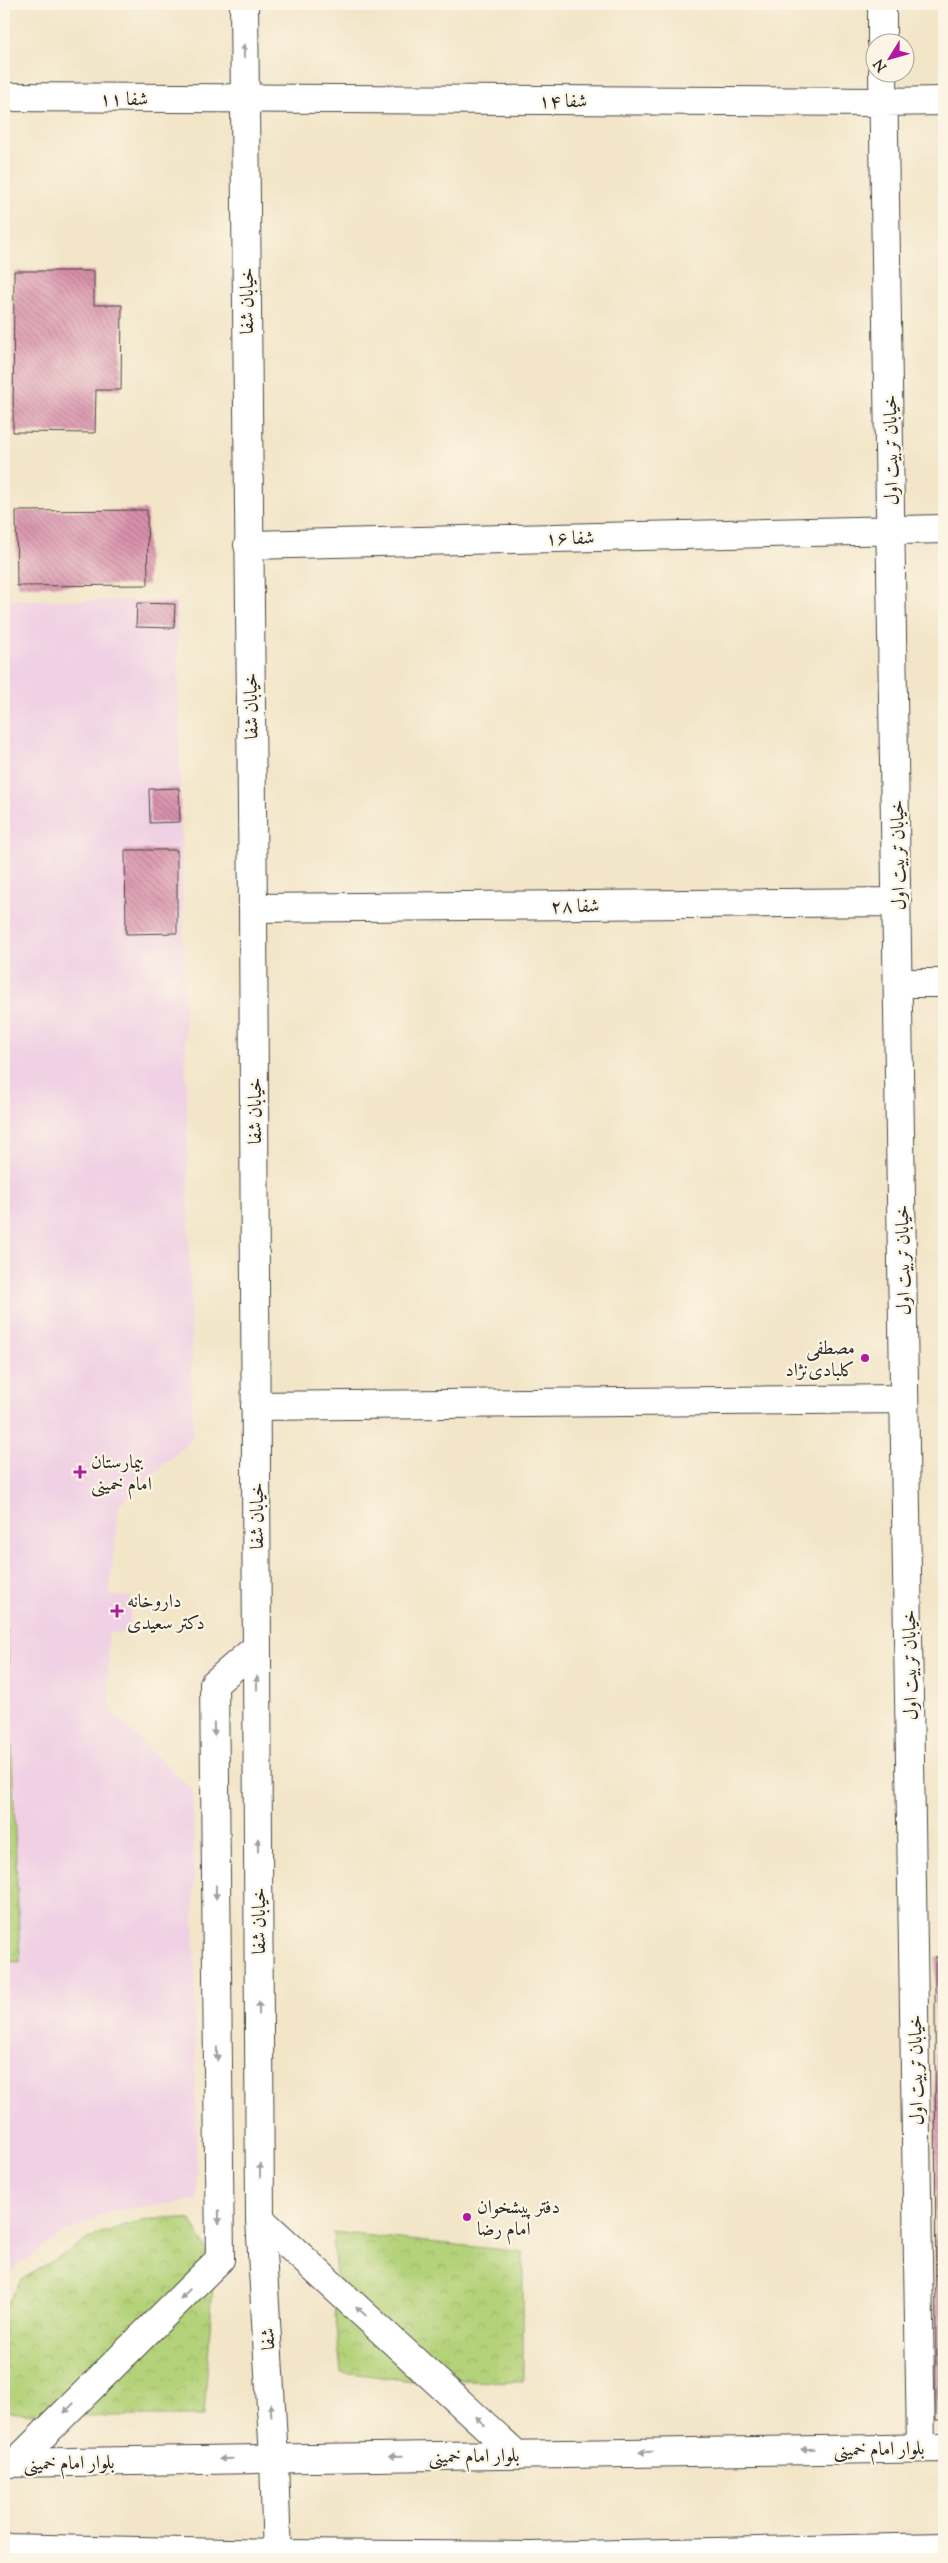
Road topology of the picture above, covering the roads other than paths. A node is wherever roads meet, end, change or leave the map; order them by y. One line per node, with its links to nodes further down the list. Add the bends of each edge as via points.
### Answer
1 (244, 4): 6 (street, خیابان شفا, one-way to 1)
2 (882, 4): 3 (street)
3 (882, 32)
4 (882, 82): 8 (street, خیابان تربیت اول)
5 (4, 97): 6 (street, شفا ۱۱)
6 (244, 98): 8 (street, شفا ۱۴); 11 (street, خیابان شفا)
7 (944, 101): 8 (street, شفا ۱۴)
8 (883, 102): 10 (street, خیابان تربیت اول)
9 (944, 529): 10 (street, شفا ۱۶)
10 (891, 530): 11 (street, شفا ۱۶); 12 (street, خیابان تربیت اول)
11 (248, 545): 13 (street, خیابان شفا)
12 (897, 902): 13 (street, شفا ۲۸); 14 (street, خیابان تربیت اول)
13 (254, 908): 17 (street, خیابان شفا)
14 (899, 983): 15 (street); 16 (street, خیابان تربیت اول)
15 (944, 983)
16 (904, 1399): 17 (street); 20 (street, خیابان تربیت اول)
17 (255, 1406): 18 (street, خیابان شفا)
18 (256, 1648): 19 (street, خیابان شفا, one-way to 18); 23 (street, one-way to 23, via 214,1684 220,2259)
19 (260, 2219): 21 (street, one-way to 19); 22 (street, شفا, one-way to 19)
20 (933, 2448): 21 (street, بلوار امام خمینی, one-way to 21)
21 (516, 2454): 22 (street, بلوار امام خمینی, one-way to 22)
22 (274, 2458): 23 (street, بلوار امام خمینی, one-way to 23); 27 (street, شفا)
23 (9, 2463)
24 (4, 2548): 27 (street)
25 (939, 2551): 28 (street)
26 (4, 2553): 29 (street)
27 (277, 2557): 28 (street)
28 (530, 2558)
29 (12, 2559)

